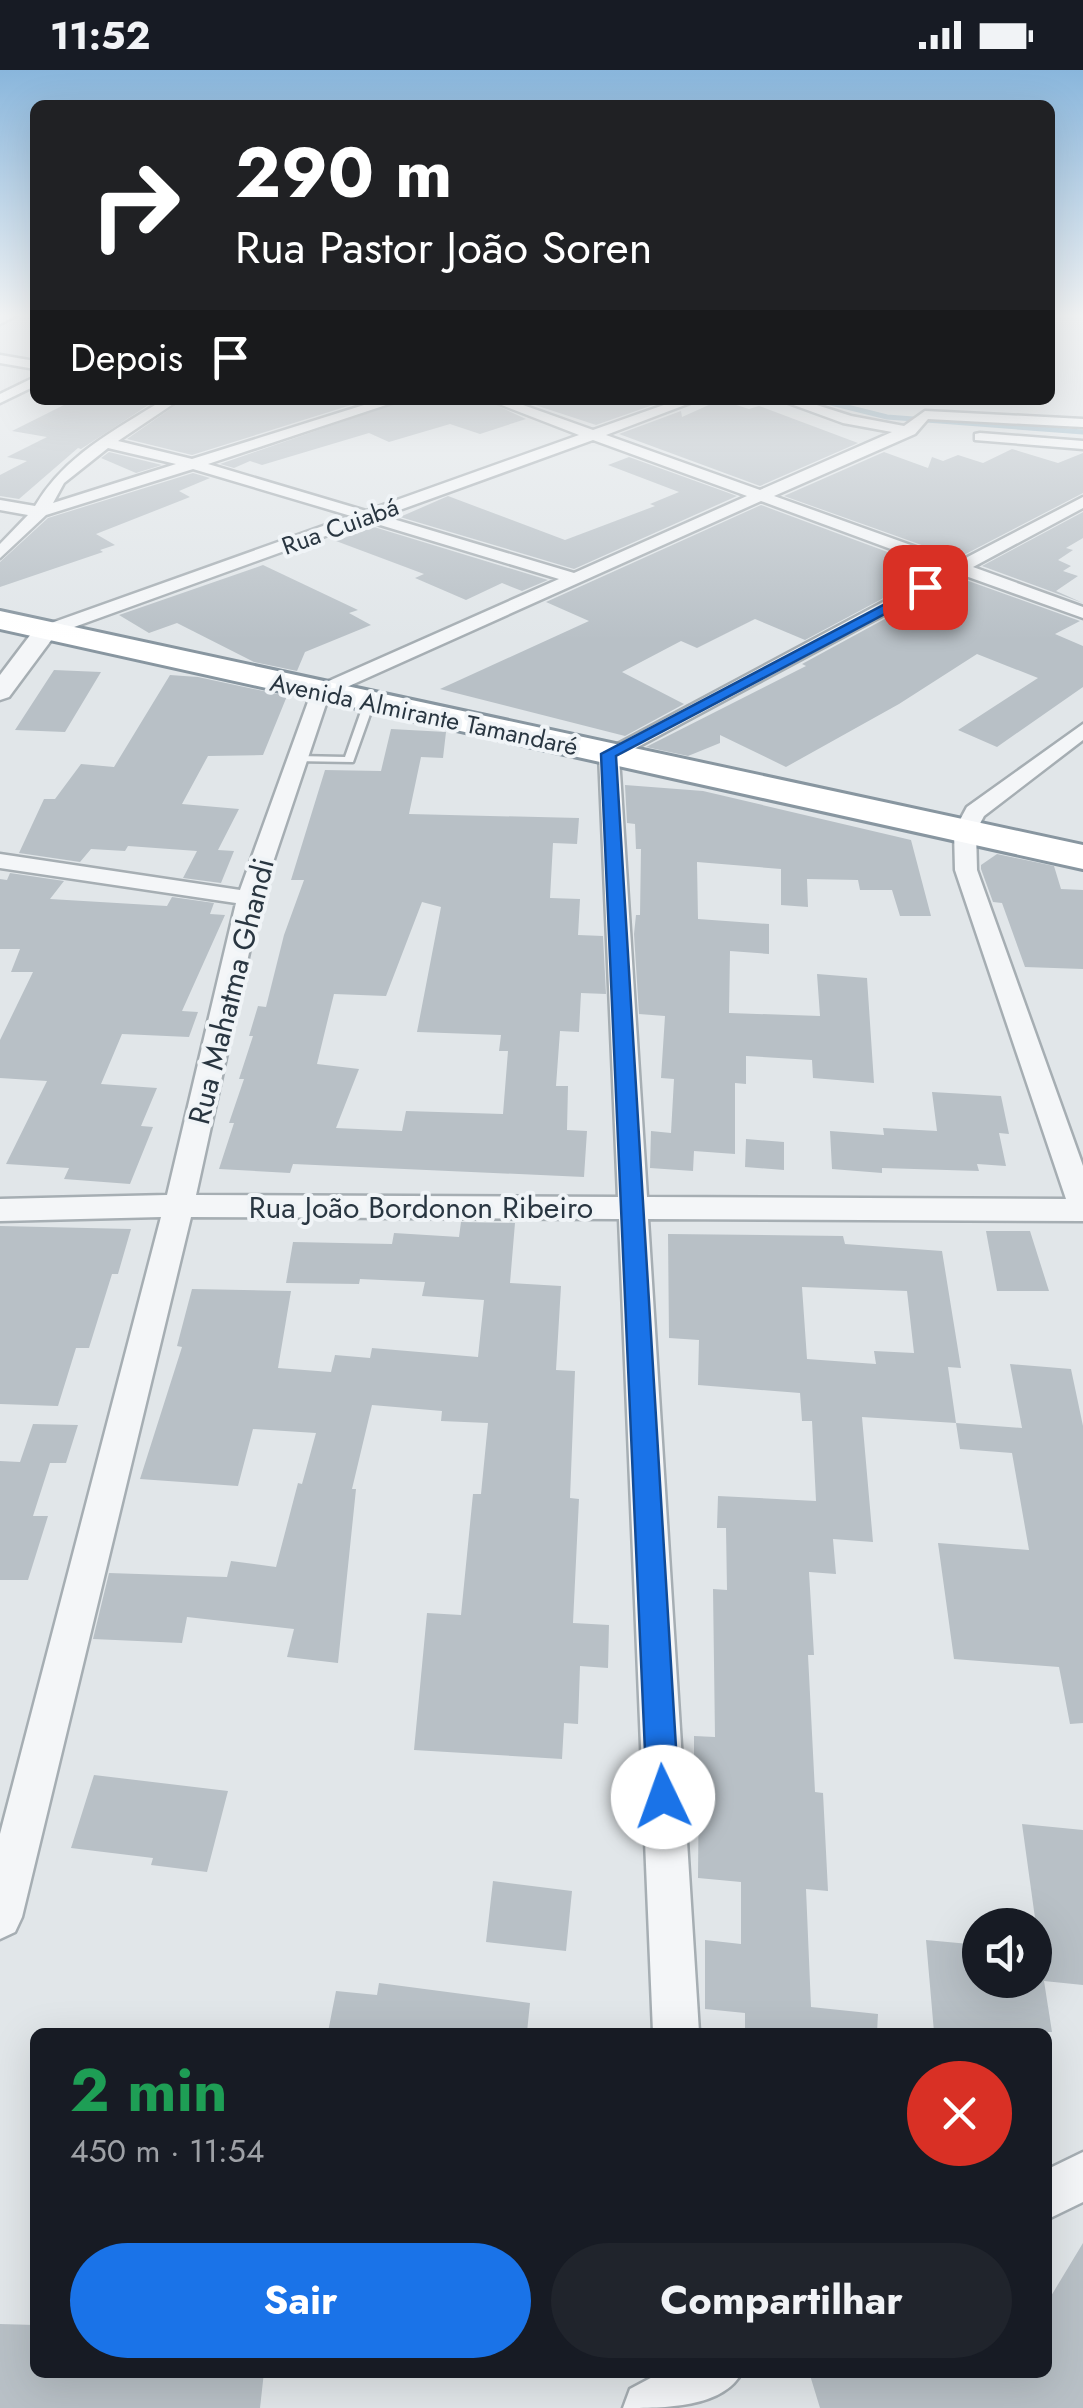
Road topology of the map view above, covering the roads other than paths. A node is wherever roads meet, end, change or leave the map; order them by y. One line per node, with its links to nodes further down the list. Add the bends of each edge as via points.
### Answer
1 (138, 422): 11 (street)
2 (322, 422): 13 (street)
3 (557, 422): 8 (street)
4 (625, 422): 8 (street, Rua Cuiabá)
5 (876, 422): 7 (street)
6 (921, 422): 7 (street)
7 (914, 425): 9 (street); 14 (street)
8 (590, 434): 14 (street); 18 (street, Rua Cuiabá)
9 (938, 434)
10 (956, 435): 12 (street)
11 (107, 442): 13 (street); 17 (street, via 58,480)
12 (1083, 445)
13 (190, 463): 17 (street); 18 (street)
14 (757, 496): 20 (street); 21 (street)
15 (1083, 502): 20 (street)
16 (0, 504): 17 (street)
17 (40, 512): 19 (street)
18 (368, 516): 21 (street); 24 (street, Rua Cuiabá)
19 (0, 554)
20 (960, 568): 22 (street); 29 (street)
21 (570, 578): 26 (street)
22 (1083, 613)
23 (0, 620): 24 (highway, Avenida Almirante Tamandaré)
24 (46, 631): 25 (street); 26 (highway, Avenida Almirante Tamandaré)
25 (0, 692)
26 (320, 692): 27 (highway, Avenida Almirante Tamandaré); 30 (street, Rua Mahatma Ghandi)
27 (370, 703): 29 (highway, Avenida Almirante Tamandaré); 30 (lane, via 349,760)
28 (1083, 730): 31 (street, via 975,812)
29 (608, 754): 31 (highway, Avenida Almirante Tamandaré); 36 (street)
30 (296, 759): 34 (street, Rua Mahatma Ghandi)
31 (965, 831): 32 (highway, Avenida Almirante Tamandaré); 37 (street, via 966,870)
32 (1083, 857)
33 (0, 861): 34 (street)
34 (249, 898): 35 (street, Rua Mahatma Ghandi)
35 (179, 1206): 36 (street, Rua João Bordonon Ribeiro); 38 (street, Rua João Bordonon Ribeiro); 39 (street, Rua Mahatma Ghandi)
36 (632, 1208): 37 (street, Rua João Bordonon Ribeiro); 40 (street)
37 (1083, 1209)
38 (0, 1210)
39 (0, 1917)
40 (676, 2028)
41 (1083, 2176): 42 (street)
42 (1052, 2193)

